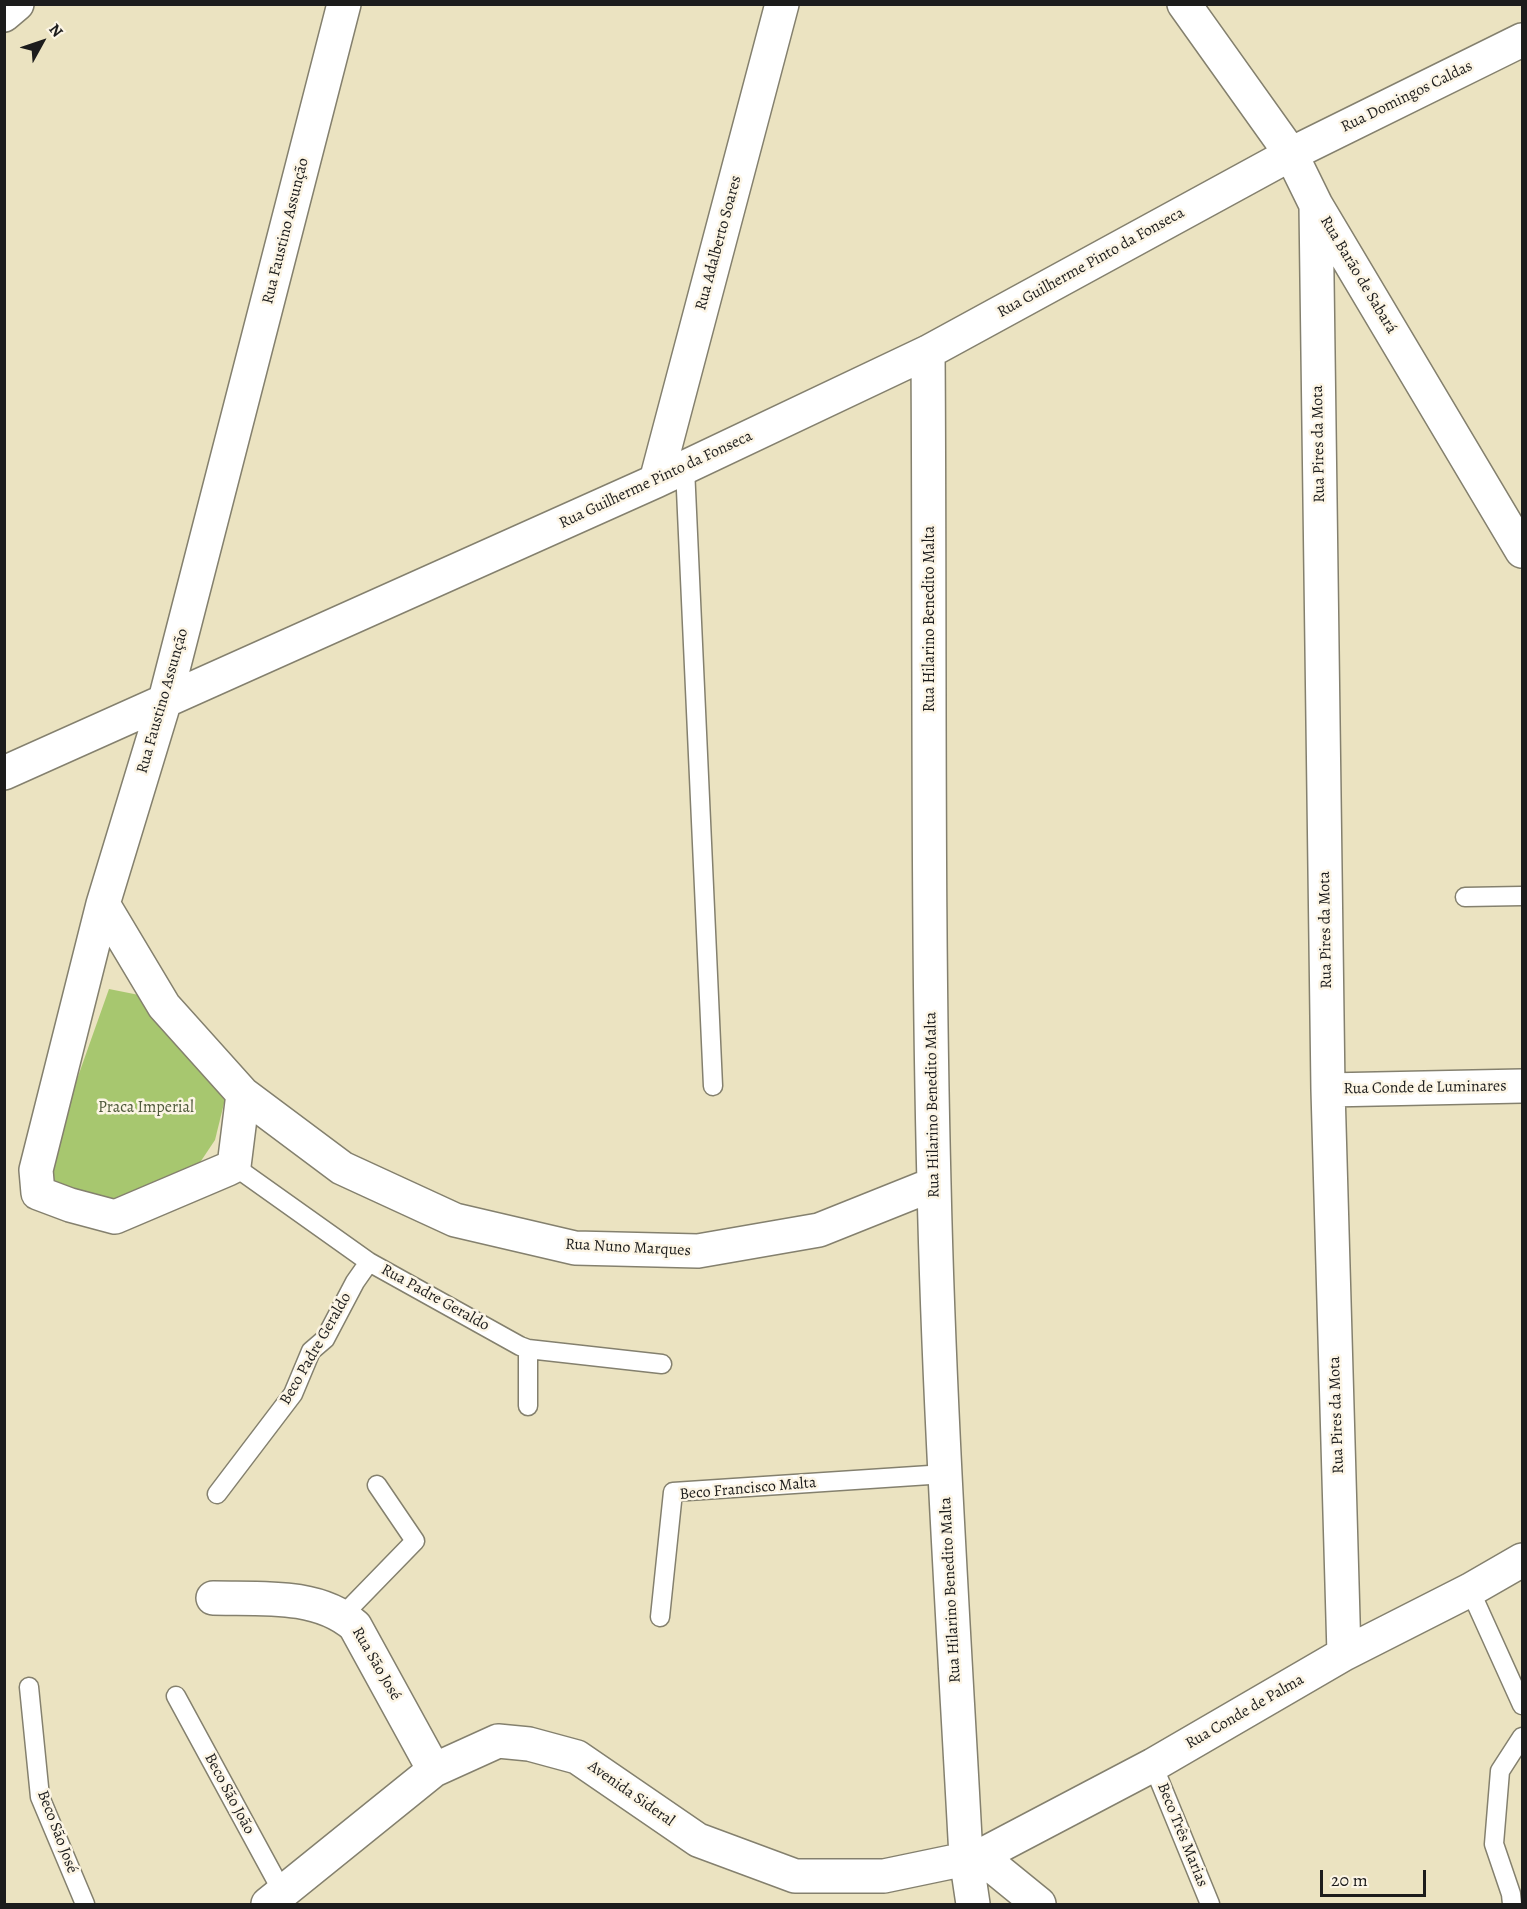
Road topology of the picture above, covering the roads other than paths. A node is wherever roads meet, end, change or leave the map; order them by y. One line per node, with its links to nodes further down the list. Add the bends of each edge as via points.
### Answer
1 (17, 4): 5 (street)
2 (344, 4): 13 (street, Rua Faustino Assunção)
3 (782, 4): 11 (street, Rua Adalberto Soares)
4 (1184, 4): 7 (street, Rua Barão de Sabará)
5 (4, 15)
6 (1522, 39): 7 (street, Rua Domingos Caldas)
7 (1291, 154): 8 (street, Rua Barão de Sabará); 9 (street, Rua Guilherme Pinto da Fonseca)
8 (1316, 205): 12 (street, Rua Barão de Sabará); 20 (street, Rua Pires da Mota)
9 (928, 352): 10 (street, Rua Guilherme Pinto da Fonseca); 23 (street, Rua Hilarino Benedito Malta)
10 (685, 468): 11 (street, Rua Guilherme Pinto da Fonseca); 18 (lane)
11 (656, 481): 13 (street, Rua Guilherme Pinto da Fonseca)
12 (1522, 551)
13 (165, 700): 14 (street, Rua Guilherme Pinto da Fonseca); 17 (street, Rua Faustino Assunção)
14 (4, 773)
15 (1522, 896): 16 (lane)
16 (1465, 897)
17 (103, 904): 21 (street, Rua Nuno Marques, via 164,1006); 22 (street, Rua Faustino Assunção, via 36,1170 38,1193 116,1217)
18 (713, 1086)
19 (1522, 1086): 20 (street, Rua Conde de Luminares)
20 (1328, 1090): 36 (street, Rua Pires da Mota)
21 (243, 1094): 22 (street); 23 (street, Rua Nuno Marques, via 342,1168 455,1220 575,1248 698,1251 797,1234 819,1230)
22 (234, 1166): 24 (lane, Rua Padre Geraldo)
23 (934, 1184): 28 (street, Rua Hilarino Benedito Malta)
24 (369, 1262): 25 (lane, Rua Padre Geraldo); 30 (lane, Beco Padre Geraldo, via 325,1339 311,1351 293,1394)
25 (528, 1349): 26 (lane, Rua Padre Geraldo); 27 (lane)
26 (662, 1364)
27 (528, 1406)
28 (945, 1474): 35 (lane, Beco Francisco Malta, via 673,1492); 43 (street, Rua Hilarino Benedito Malta)
29 (377, 1485): 34 (lane, via 415,1541)
30 (217, 1494)
31 (1522, 1560): 32 (street, Rua Conde de Palma)
32 (1470, 1590): 36 (street, Rua Conde de Palma); 39 (lane)
33 (213, 1598): 34 (street, Rua São José, via 294,1600)
34 (343, 1615): 42 (street, Rua São José, via 355,1626)
35 (660, 1617)
36 (1344, 1654): 41 (street, Rua Conde de Palma)
37 (29, 1687): 46 (lane, Beco São José, via 40,1797)
38 (176, 1696): 45 (lane, Beco São João)
39 (1522, 1705)
40 (1522, 1737): 44 (lane, via 1500,1772 1494,1844)
41 (1154, 1765): 43 (street, Rua Conde de Palma); 49 (lane, Beco Três Marias)
42 (435, 1770): 43 (street, Avenida Sideral, via 498,1741 529,1744 577,1757 698,1840 795,1876 884,1876); 45 (street, Avenida Sideral)
43 (973, 1856): 47 (street, Rua Hilarino Benedito Malta); 48 (street)
44 (1515, 1896)
45 (275, 1899)
46 (85, 1905)
47 (973, 1905)
48 (1039, 1905)
49 (1210, 1905)

